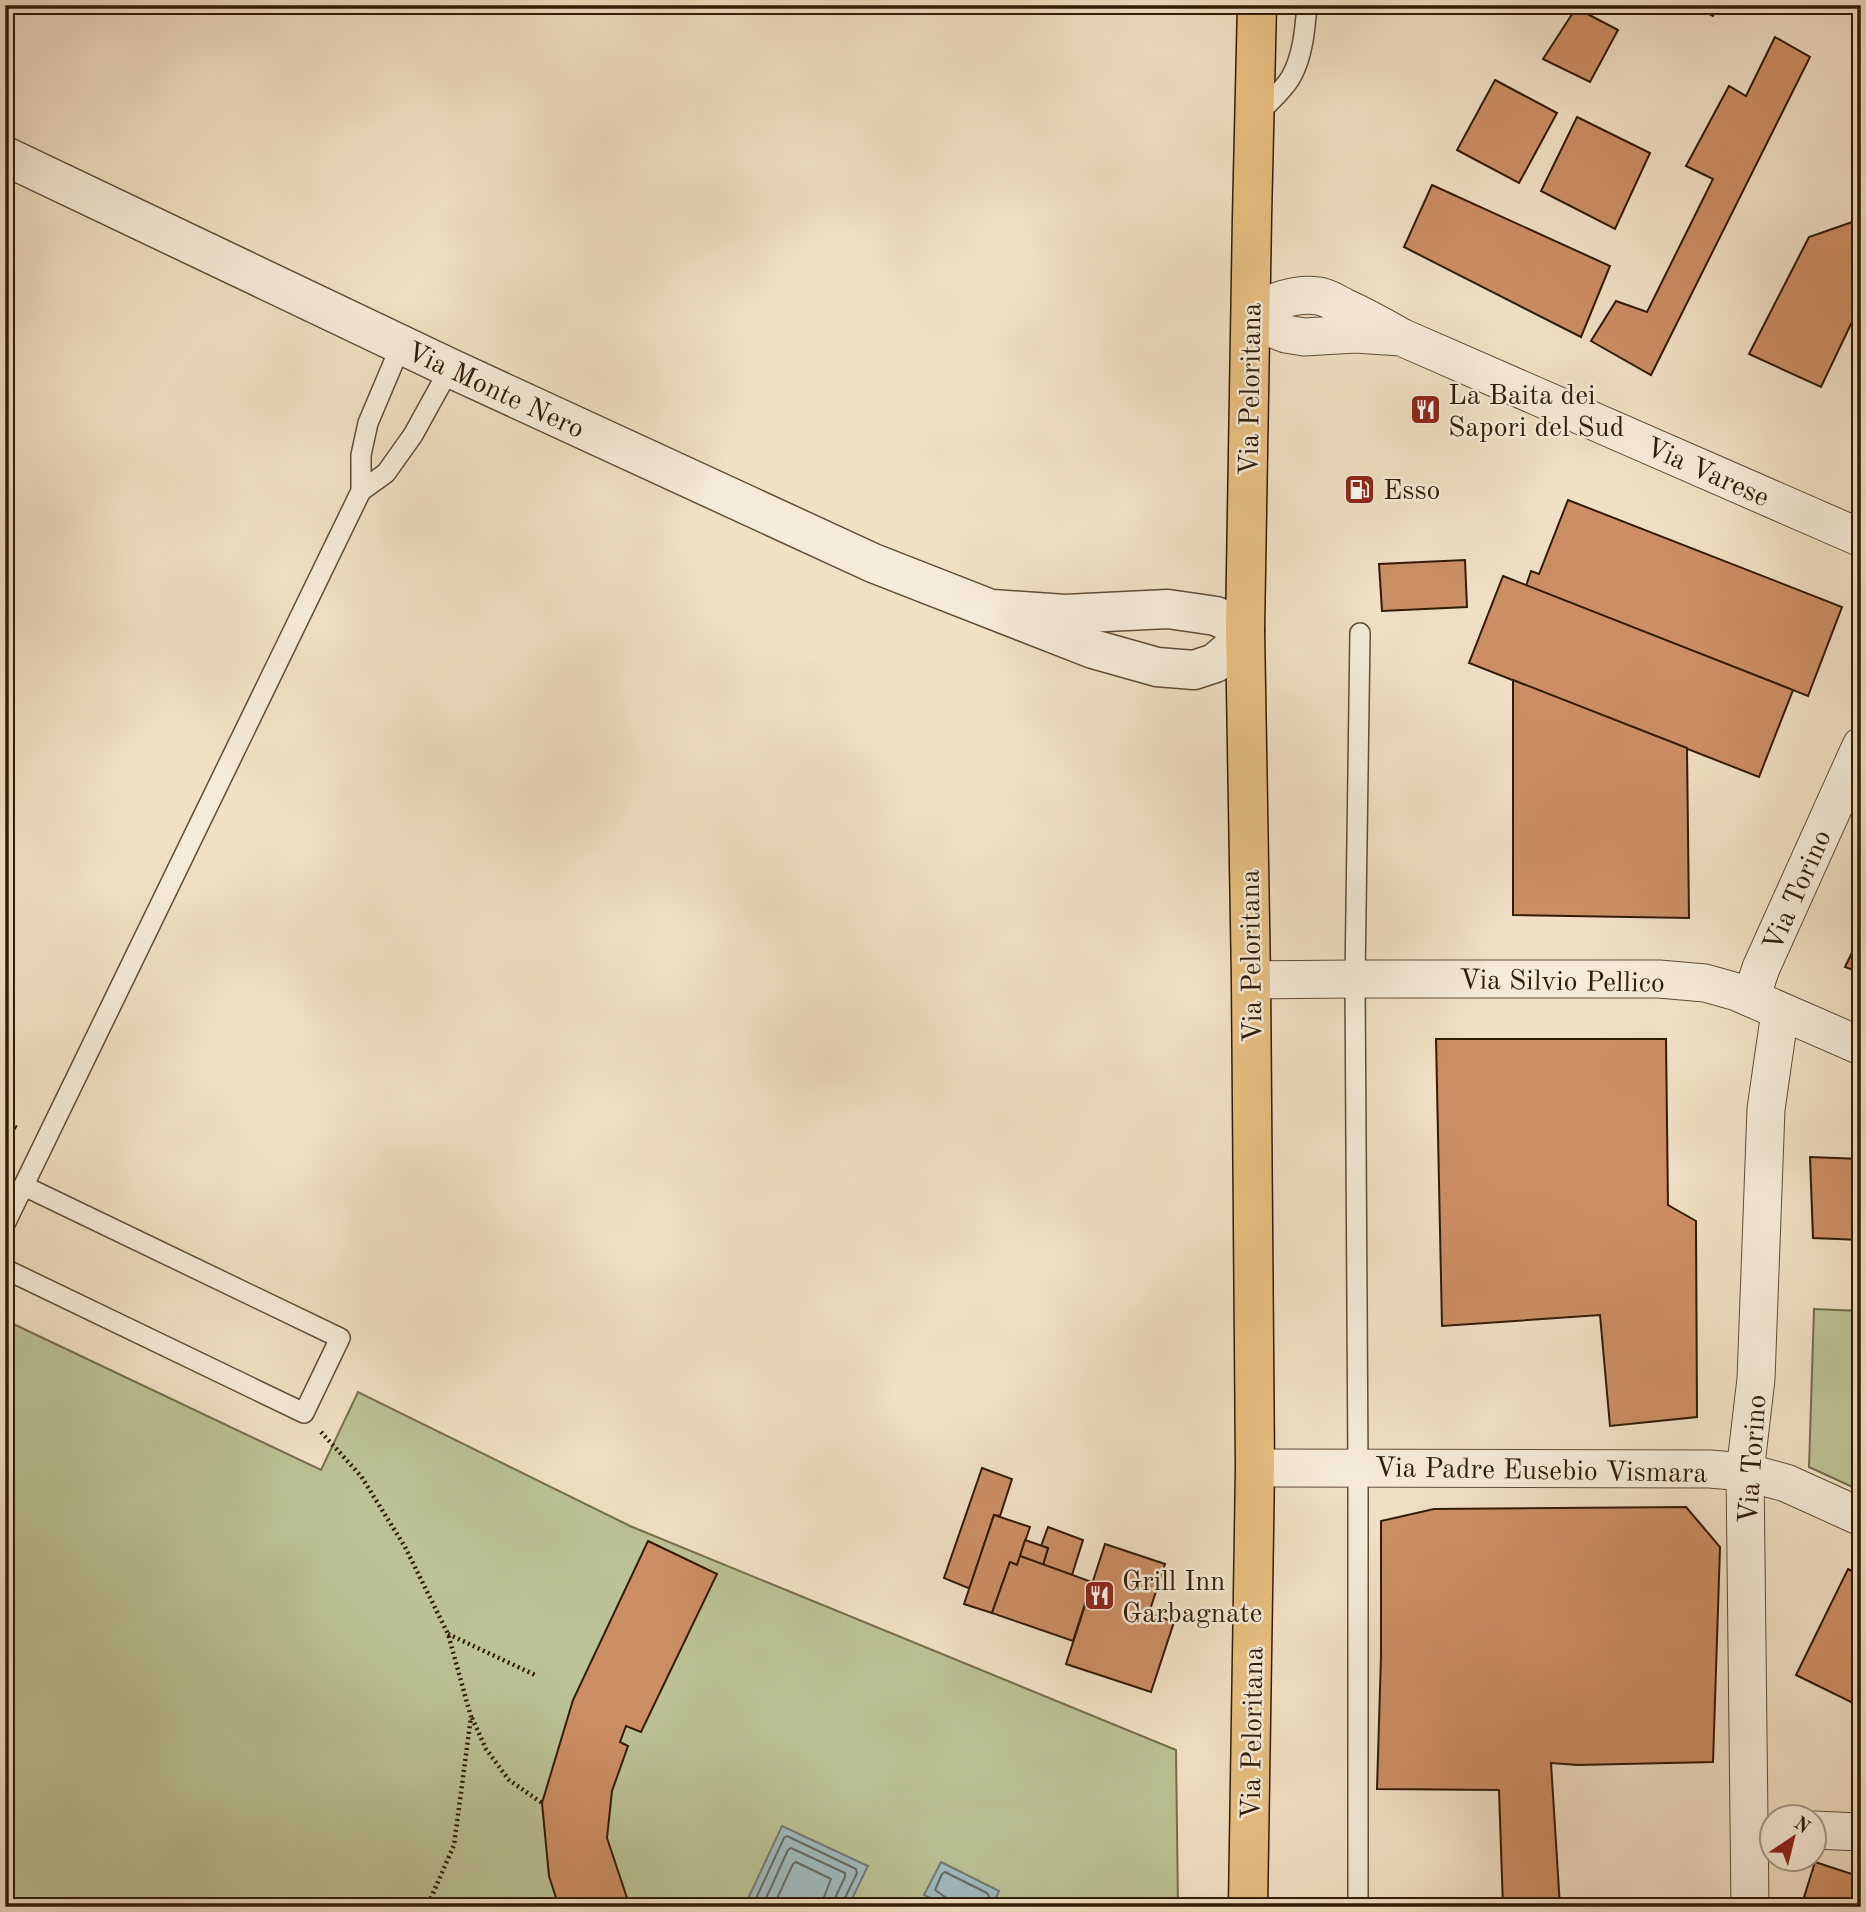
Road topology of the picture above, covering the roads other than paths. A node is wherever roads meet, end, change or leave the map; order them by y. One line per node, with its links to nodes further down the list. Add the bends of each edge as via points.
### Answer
1 (1257, 5): 3 (main road, Via Peloritana)
2 (1307, 5): 3 (lane, via 1300,56 1291,77)
3 (1254, 118): 5 (main road, Via Peloritana)
4 (5, 156): 6 (street, Via Monte Nero)
5 (1251, 313): 9 (street, Via Varese, via 1268,327 1304,337 1401,337); 11 (main road, Via Peloritana)
6 (401, 345): 7 (street, Via Monte Nero); 8 (lane, via 368,423 361,455)
7 (450, 368): 8 (lane, via 386,473); 10 (street, Via Monte Nero, via 873,563)
8 (361, 491): 18 (lane)
9 (1861, 538)
10 (992, 609): 11 (street, Via Monte Nero, via 1065,614 1168,608 1216,616); 11 (street, Via Monte Nero, via 1093,649 1157,667 1194,670 1215,663)
11 (1245, 630): 15 (main road, Via Peloritana)
12 (1360, 633): 14 (lane)
13 (1861, 746): 16 (street, Via Torino, via 1760,968)
14 (1355, 979): 15 (street, Via Silvio Pellico); 16 (street, Via Silvio Pellico, via 1659,979 1705,983); 21 (lane)
15 (1251, 980): 22 (main road, Via Peloritana)
16 (1765, 1005): 17 (street, Via Silvio Pellico); 23 (street, Via Torino, via 1766,1109 1756,1379)
17 (1861, 1046)
18 (23, 1186): 19 (lane); 20 (lane, via 341,1338 304,1413)
19 (5, 1224)
20 (5, 1269)
21 (1358, 1467): 22 (street, Via Padre Eusebio Vismara); 23 (street, Via Padre Eusebio Vismara); 30 (lane)
22 (1255, 1468): 29 (main road, Via Peloritana)
23 (1745, 1472): 24 (street, Via Padre Eusebio Vismara, via 1786,1483); 25 (street, Via Torino)
24 (1861, 1517)
25 (1760, 1804)
26 (1828, 1831): 27 (street)
27 (1861, 1832)
28 (1758, 1852): 31 (street, Via Torino)
29 (1248, 1907)
30 (1358, 1907)
31 (1751, 1907)

